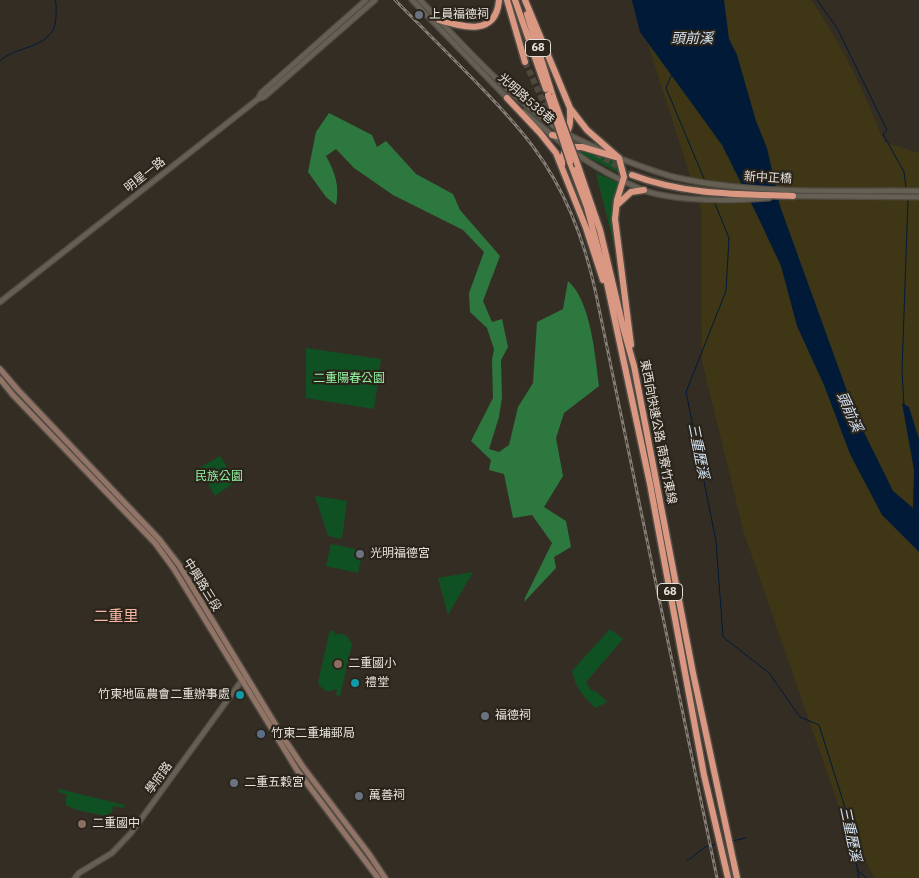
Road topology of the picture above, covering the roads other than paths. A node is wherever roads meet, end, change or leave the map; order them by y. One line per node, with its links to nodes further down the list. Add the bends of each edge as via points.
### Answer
1 (366, 0): 13 (street, 明星一路)
2 (375, 0): 13 (street, 明星一路)
3 (412, 0): 12 (street, 光明路538巷)
4 (420, 0): 9 (street, 光明路538巷)
5 (498, 0): 9 (highway, via 497,11 481,26 469,28)
6 (507, 0): 10 (highway)
7 (516, 0): 11 (highway, 東西向快速公路 南寮竹東線 / 68)
8 (523, 0): 11 (highway, 東西向快速公路 南寮竹東線 / 68); 14 (highway)
9 (439, 20): 15 (street, 光明路538巷, via 508,89)
10 (525, 62)
11 (551, 96): 28 (highway, 東西向快速公路 南寮竹東線 / 68, bridge, via 600,253); 29 (highway, 東西向快速公路 南寮竹東線 / 68, bridge, via 600,230)
12 (507, 98): 16 (street, 光明路538巷); 19 (highway, via 556,153)
13 (258, 99): 27 (street, 明星一路)
14 (570, 108): 15 (highway, via 570,125); 18 (highway, via 587,130)
15 (566, 134): 16 (highway); 18 (street, 光明路538巷)
16 (552, 136): 17 (street, 光明路538巷)
17 (566, 147): 18 (highway, via 582,147); 19 (highway, via 562,158); 21 (street, 光明路538巷)
18 (619, 158): 21 (highway); 23 (street, 新中正橋, via 672,176 728,186)
19 (563, 171): 28 (highway)
20 (632, 175): 24 (highway, via 669,187 700,192)
21 (624, 180): 22 (street, 光明路538巷); 26 (highway)
22 (644, 190): 24 (street, 新中正橋, via 728,200); 26 (highway, via 631,192)
23 (919, 191)
24 (792, 196): 25 (street, 新中正橋)
25 (919, 197)
26 (617, 204): 29 (highway, via 616,228)
27 (0, 302)
28 (611, 305): 36 (highway, 東西向快速公路 南寮竹東線 / 68, via 650,484 704,775)
29 (634, 366): 37 (highway, 東西向快速公路 南寮竹東線 / 68, via 693,673)
30 (0, 368): 32 (main road, 中興路三段, via 159,539 179,565)
31 (0, 379): 32 (main road, 中興路三段, via 155,543)
32 (244, 678): 33 (street, 學府路, via 131,833 112,852); 34 (main road, 中興路三段, via 298,770); 35 (main road, 中興路三段, via 294,754)
33 (75, 878)
34 (378, 878)
35 (385, 878)
36 (728, 878)
37 (737, 878)

